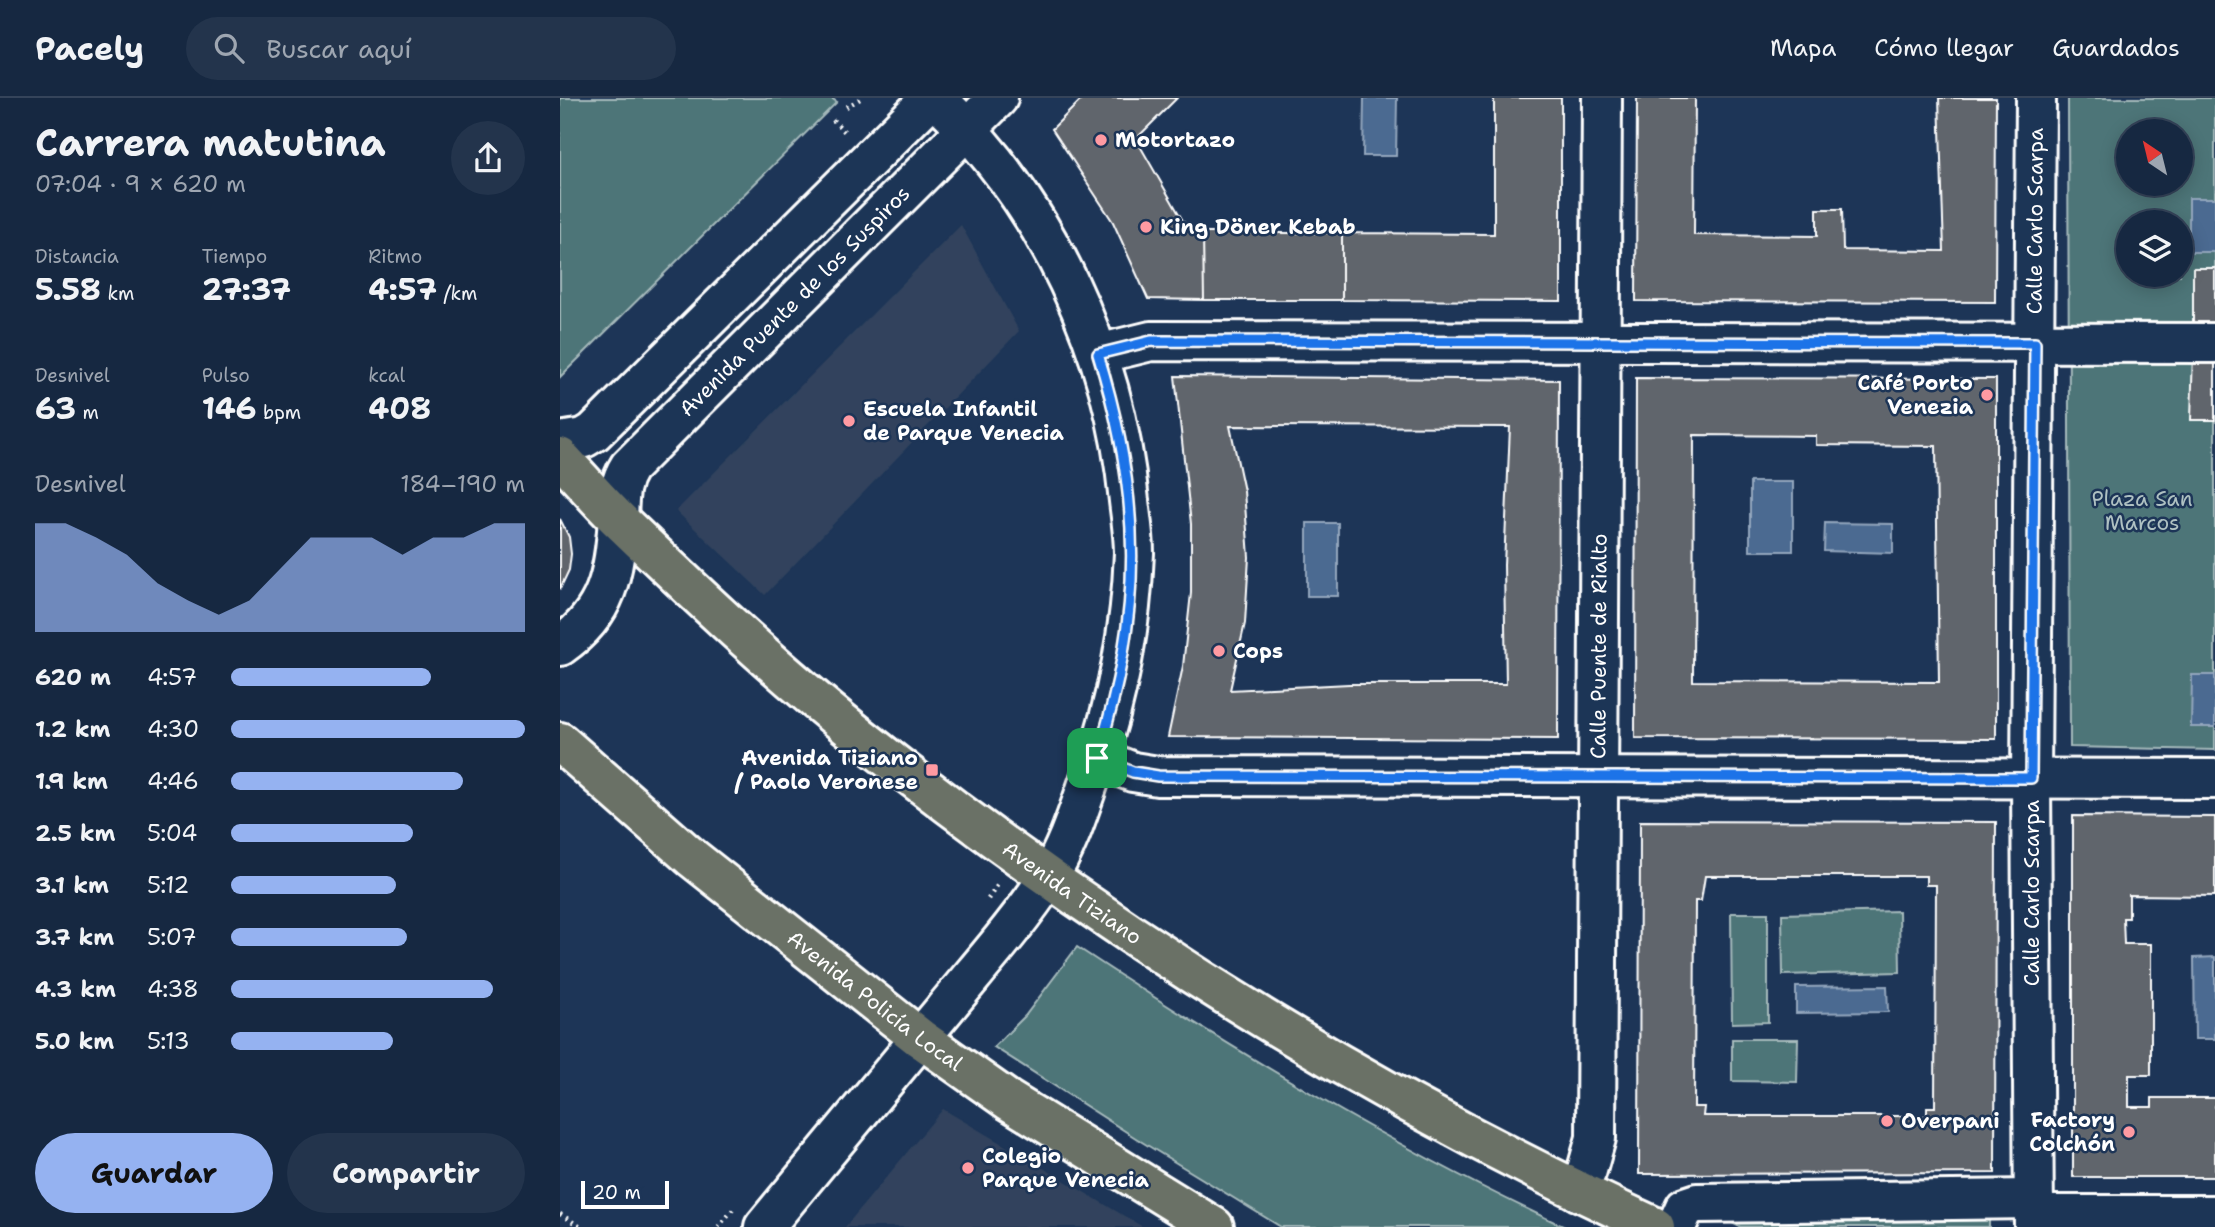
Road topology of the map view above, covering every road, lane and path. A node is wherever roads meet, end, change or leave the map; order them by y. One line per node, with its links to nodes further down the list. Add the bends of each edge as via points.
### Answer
1 (862, 98): 6 (path)
2 (933, 98): 7 (street); 12 (street, via 594,432)
3 (998, 98): 7 (street, Avenida Puente de los Suspiros)
4 (1602, 98): 8 (street, Calle Puente de Rialto)
5 (2036, 98): 9 (street, Calle Carlo Scarpa)
6 (846, 107)
7 (967, 128): 11 (street, via 1000,168 1039,229 1068,282); 14 (street, Avenida Puente de los Suspiros, via 629,467 620,488)
8 (1603, 341): 9 (street); 11 (street, via 1151,341); 18 (street, Calle Puente de Rialto)
9 (2035, 343): 10 (street); 19 (street, Calle Carlo Scarpa)
10 (2215, 343)
11 (1098, 354): 17 (street, via 1125,458 1134,549 1128,637 1117,696)
12 (560, 442)
13 (560, 457): 14 (main road, Avenida Tiziano)
14 (618, 519): 15 (street, Avenida Puente de los Suspiros, via 611,573 599,608); 21 (main road, Avenida Tiziano, via 855,732)
15 (560, 646)
16 (560, 742): 23 (main road, Avenida Policía Local, via 691,857)
17 (1097, 758): 18 (street, via 1158,776); 21 (street, via 1069,836)
18 (1597, 778): 19 (street); 24 (street, Calle Puente de Rialto, via 1596,1138)
19 (2031, 778): 20 (street); 26 (street, Calle Carlo Scarpa)
20 (2215, 779)
21 (1033, 866): 22 (path); 23 (street); 24 (main road, Avenida Tiziano, via 1137,939 1332,1059)
22 (982, 907)
23 (920, 1038): 25 (street); 31 (main road, Avenida Policía Local, via 1040,1121)
24 (1578, 1191): 32 (main road, Avenida Tiziano)
25 (753, 1212): 30 (path)
26 (2034, 1213): 28 (street); 33 (street, via 1697,1203 1685,1207)
27 (560, 1214): 29 (path)
28 (2215, 1215)
29 (581, 1227)
30 (718, 1227)
31 (1214, 1227)
32 (1655, 1227)
33 (1676, 1227)

